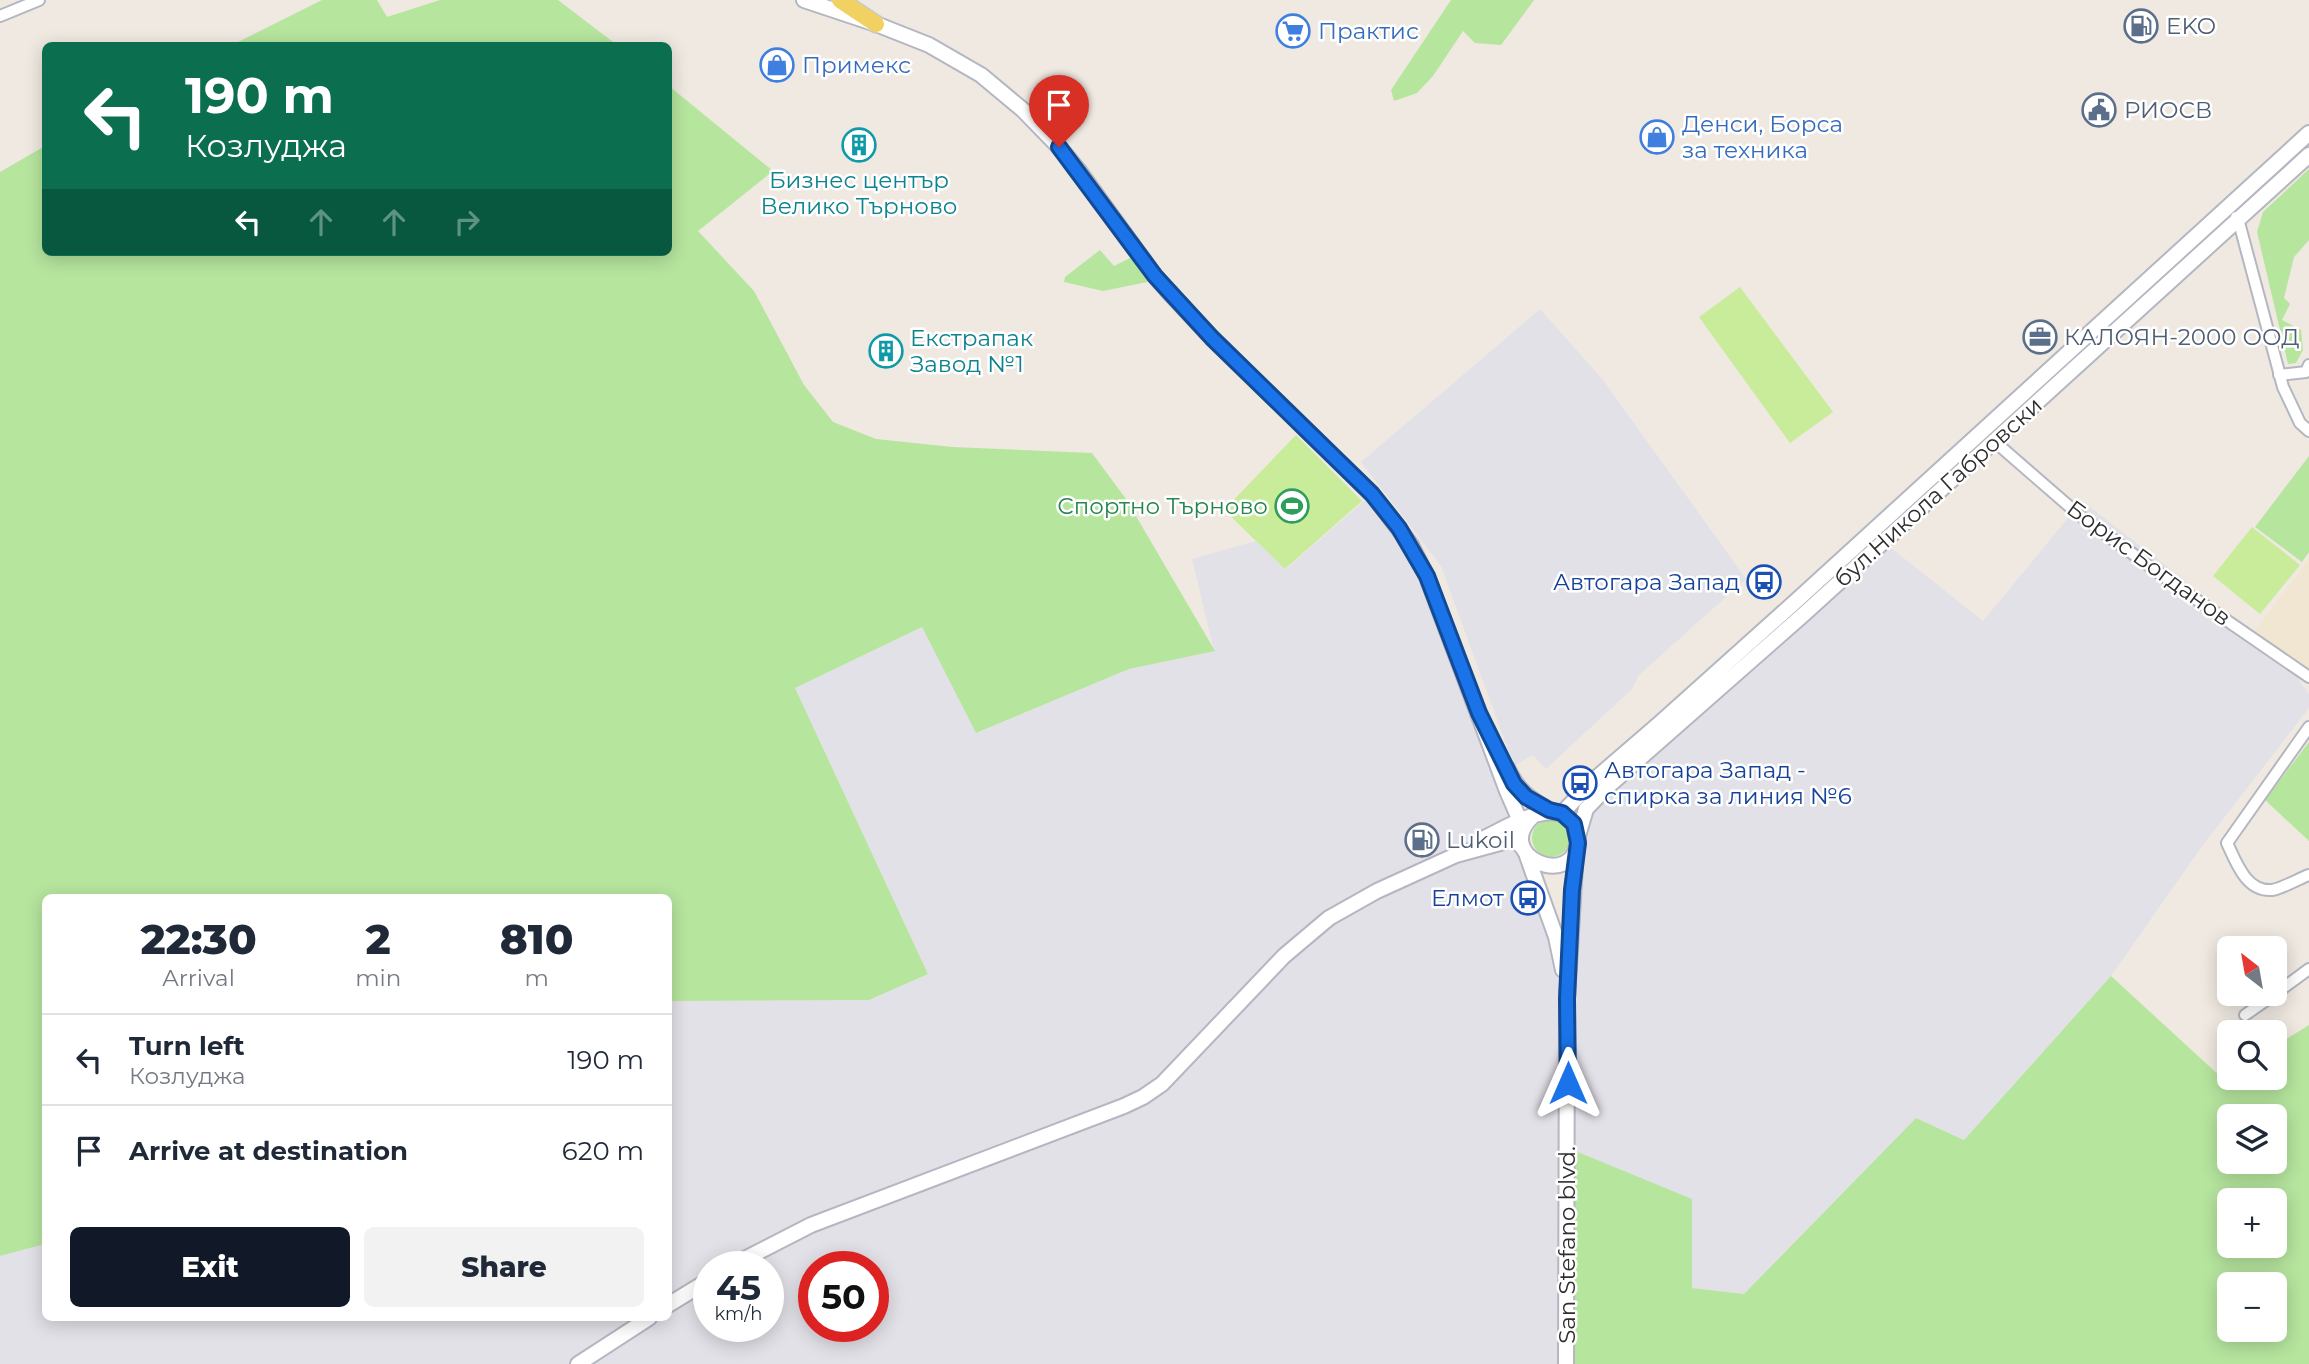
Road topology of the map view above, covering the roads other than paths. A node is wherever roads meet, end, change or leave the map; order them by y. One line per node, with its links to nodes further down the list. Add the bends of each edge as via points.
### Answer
1 (39, 0): 4 (street)
2 (804, 0): 5 (street)
3 (840, 0): 5 (main road)
4 (0, 16)
5 (876, 24): 15 (street, via 963,63 1023,110 1079,171 1176,300 1372,494 1411,545 1427,576)
6 (2309, 133): 8 (street, бул.Никола Габровски)
7 (2309, 155): 9 (street, бул.Никола Габровски)
8 (2227, 207): 9 (street); 17 (street, бул.Никола Габровски, via 1660,723)
9 (2238, 220): 11 (street); 13 (street, бул.Никола Габровски)
10 (2308, 370): 11 (street)
11 (2279, 375): 12 (street, via 2300,423)
12 (2309, 431)
13 (1994, 441): 14 (street, Борис Богданов, via 2078,514); 19 (street, бул.Никола Габровски, via 1605,789 1586,809)
14 (2309, 677)
15 (1479, 713): 17 (street, via 1514,784 1526,797); 18 (street, via 1507,792)
16 (2309, 727): 22 (street, via 2227,843 2251,884 2271,890)
17 (1556, 812): 18 (street); 19 (street, via 1574,824)
18 (1526, 822): 20 (street); 21 (street)
19 (1577, 843): 20 (street, via 1567,860 1554,866 1539,864); 25 (street, San Stefano blvd.)
20 (1525, 851): 21 (street, via 1511,840); 25 (street, San Stefano blvd., via 1559,948)
21 (1455, 856): 28 (street, via 1328,918 1284,956 1162,1084 1143,1097 811,1225)
22 (2309, 875)
23 (2309, 969): 24 (street)
24 (2287, 985)
25 (1567, 999): 33 (street, San Stefano blvd.)
26 (2258, 1006): 27 (street)
27 (2245, 1015)
28 (760, 1251)
29 (693, 1290): 30 (street)
30 (672, 1303)
31 (644, 1321): 32 (street)
32 (578, 1364)
33 (1566, 1364)

